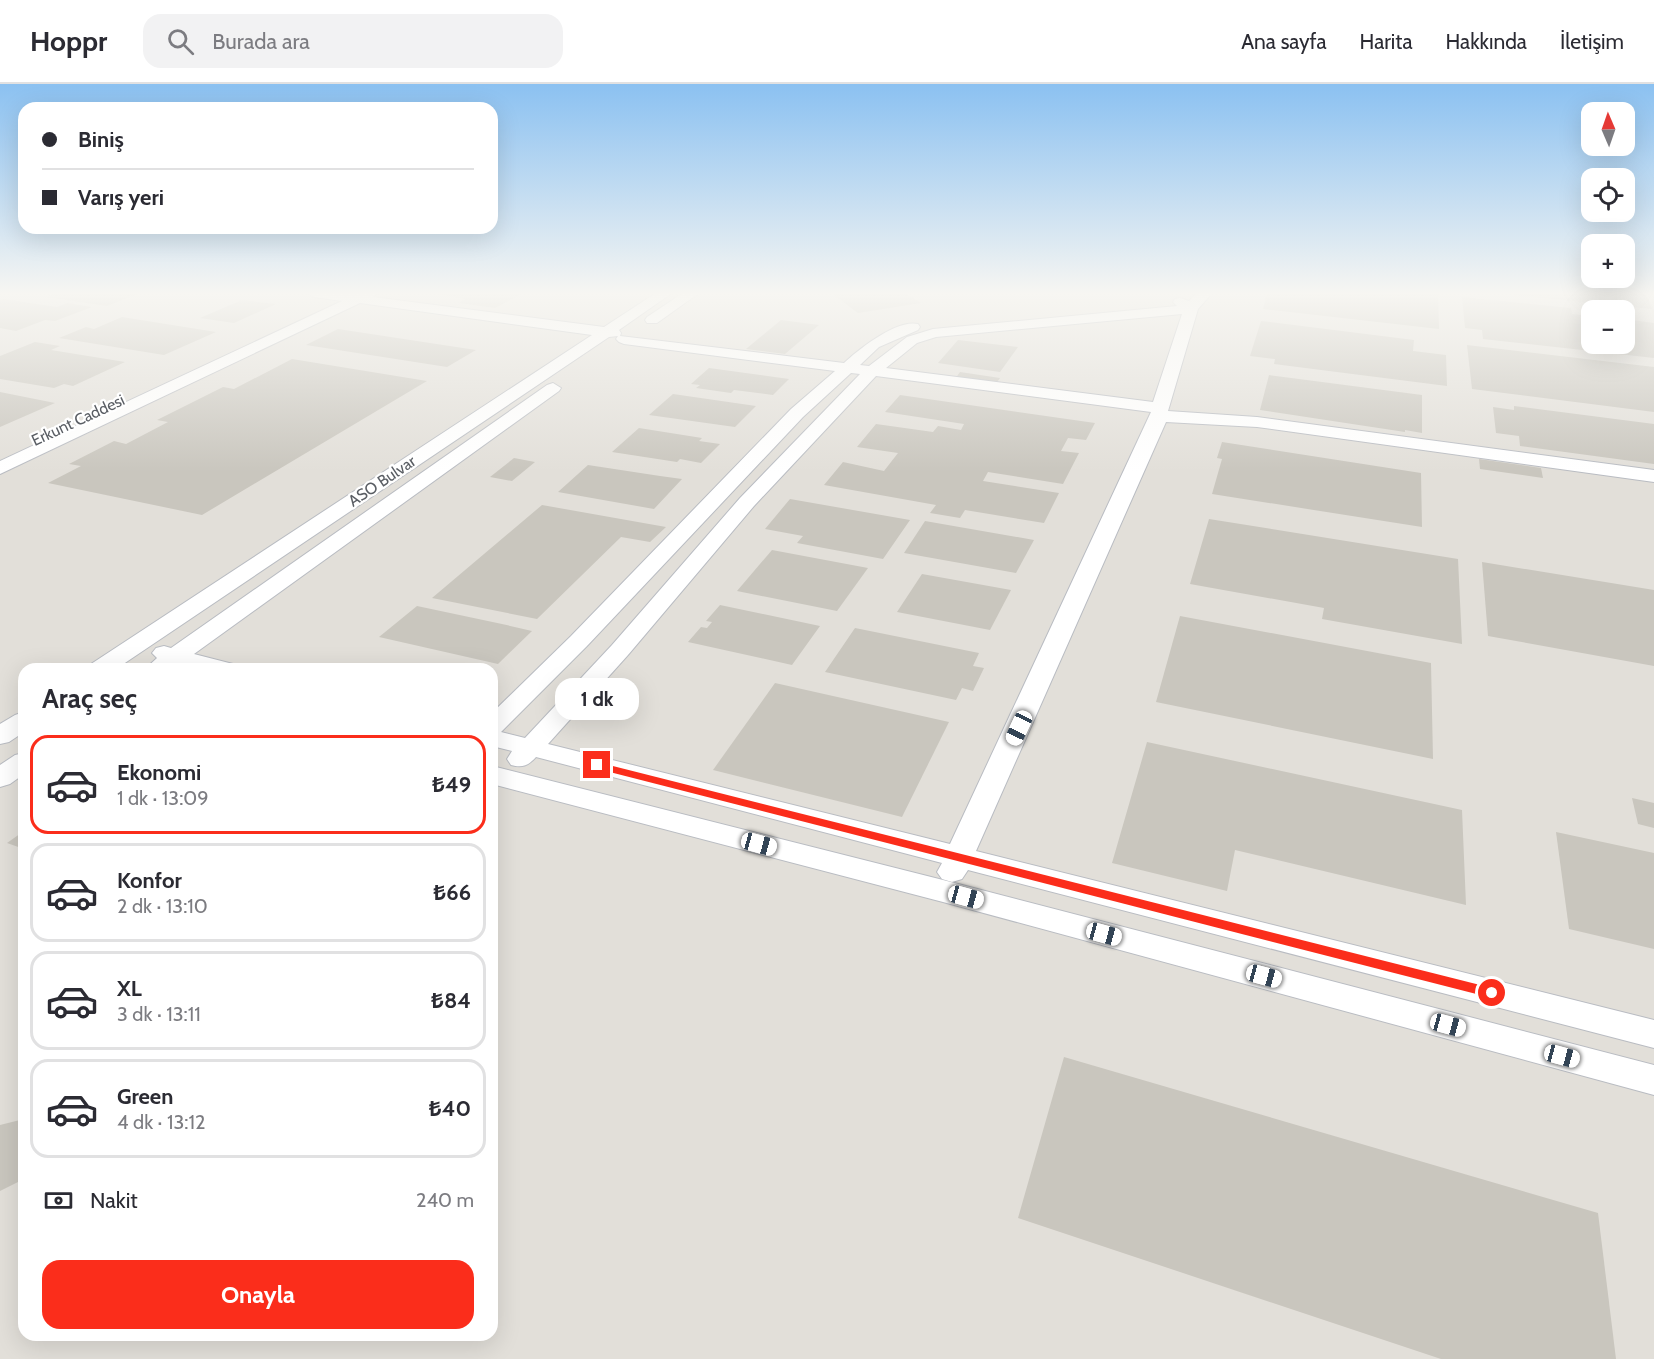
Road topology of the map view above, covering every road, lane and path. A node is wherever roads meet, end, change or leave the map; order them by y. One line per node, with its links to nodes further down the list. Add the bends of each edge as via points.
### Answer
1 (230, 352): 12 (street, Erkunt Caddesi)
2 (239, 352): 13 (street)
3 (591, 352): 20 (street, ASO Bulvar)
4 (594, 352): 23 (street, ASO Bulvar)
5 (727, 352): 9 (street)
6 (866, 352): 9 (street)
7 (894, 352): 10 (street)
8 (1174, 352): 11 (street)
9 (847, 368): 10 (street); 15 (street, via 796,413)
10 (871, 372): 11 (street); 16 (street)
11 (1160, 412): 14 (street); 32 (street)
12 (0, 456)
13 (0, 468)
14 (1654, 476)
15 (696, 519): 16 (street); 17 (street)
16 (729, 524): 18 (street)
17 (638, 579): 18 (street); 19 (street)
18 (675, 587): 21 (street)
19 (579, 641): 21 (street); 24 (street)
20 (136, 645): 22 (street, ASO Bulvar); 23 (street)
21 (620, 650): 28 (street)
22 (109, 663)
23 (166, 663)
24 (498, 721)
25 (18, 724): 26 (street)
26 (0, 736)
27 (498, 740): 28 (street)
28 (529, 748): 30 (street); 32 (street)
29 (18, 765): 31 (street)
30 (499, 777): 33 (street)
31 (0, 778)
32 (959, 858): 33 (street); 34 (street)
33 (943, 891): 35 (street)
34 (1654, 1035)
35 (1654, 1080)

